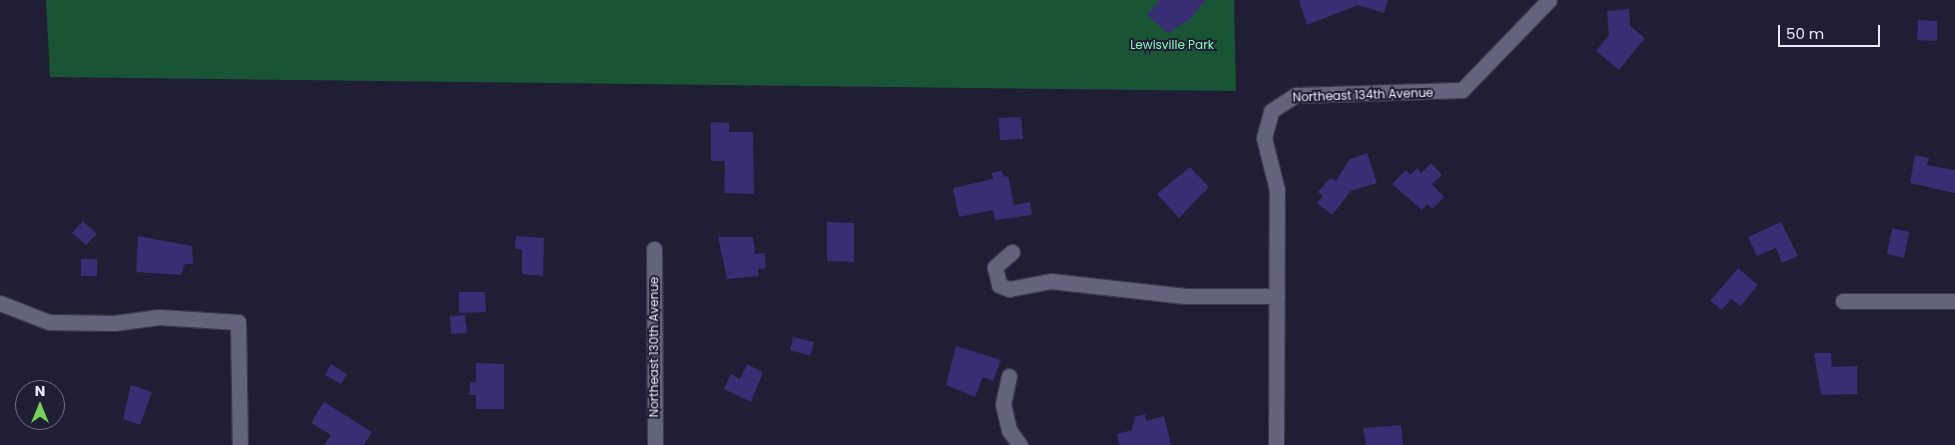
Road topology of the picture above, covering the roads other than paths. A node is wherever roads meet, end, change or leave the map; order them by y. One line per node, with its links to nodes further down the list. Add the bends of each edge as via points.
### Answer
1 (1549, 0): 4 (street, Northeast 134th Avenue, via 1462,90 1296,96 1277,104 1264,128 1277,190)
2 (654, 249): 10 (street, Northeast 130th Avenue)
3 (1012, 252): 4 (street, via 995,267 999,285 1009,288 1051,282 1185,296)
4 (1276, 296): 12 (street, Northeast 134th Avenue)
5 (1843, 302): 6 (street)
6 (1955, 302)
7 (0, 303): 9 (street, via 49,322 114,323 159,317 238,322)
8 (1009, 376): 11 (street, via 1004,404 1009,430)
9 (240, 445)
10 (655, 445)
11 (1020, 445)
12 (1276, 445)

